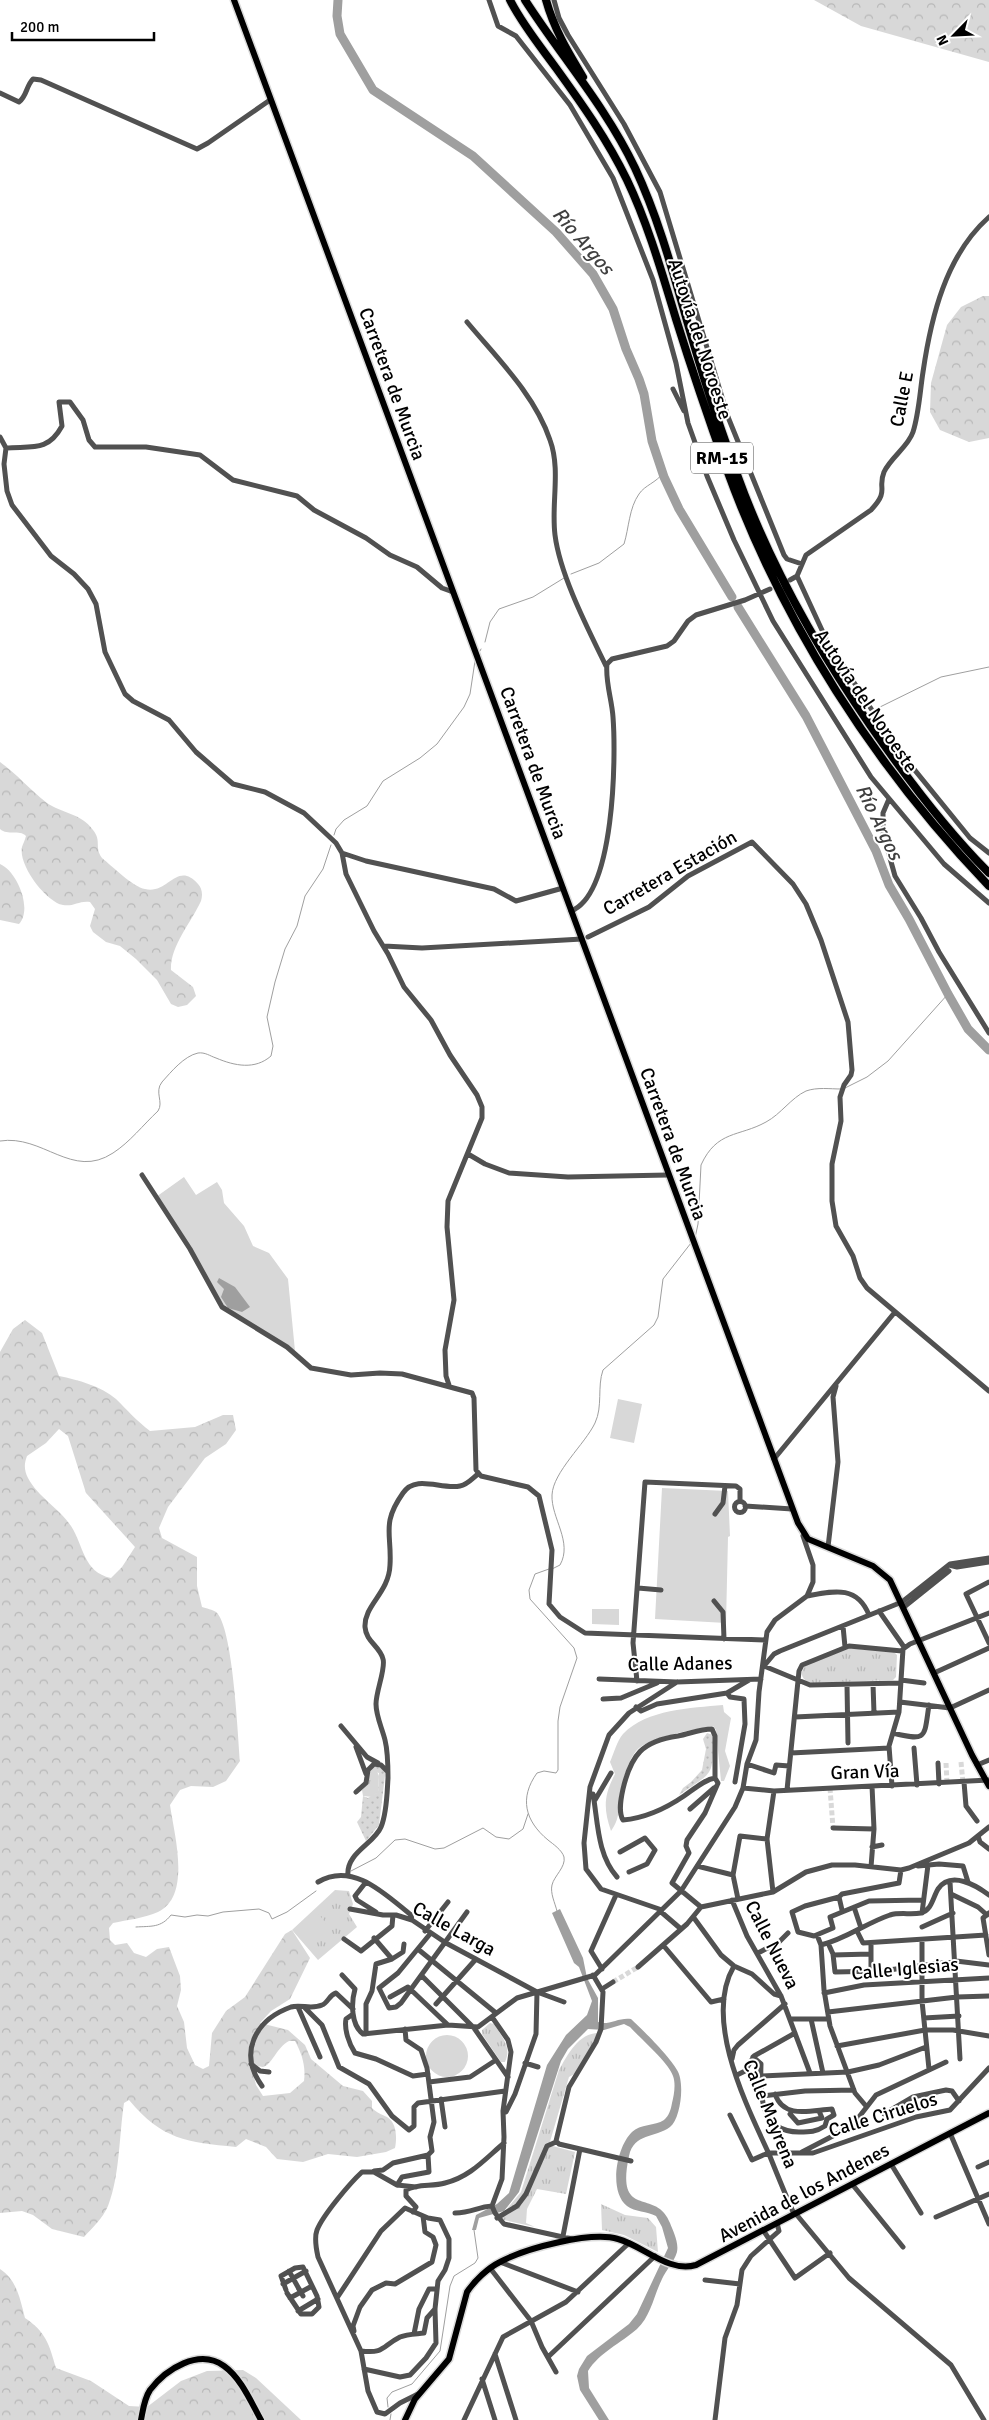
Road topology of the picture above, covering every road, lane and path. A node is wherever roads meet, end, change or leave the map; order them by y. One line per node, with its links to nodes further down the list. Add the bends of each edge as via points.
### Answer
1 (234, 0): 8 (main road, Carretera de Murcia)
2 (489, 0): 13 (street, via 498,26 516,36 570,105 613,178 653,280)
3 (509, 0): 27 (highway, Autovía del Noroeste / RM-15, via 598,125 628,181 726,469 779,594 874,747 921,809)
4 (525, 0): 9 (highway, Autovía del Noroeste / RM-15)
5 (546, 0): 9 (highway, via 562,44)
6 (554, 0): 16 (street, via 568,35 624,124 657,187 728,417 784,555)
7 (0, 93): 8 (street, via 19,102 33,79 41,80 196,149)
8 (270, 100): 20 (main road, Carretera de Murcia)
9 (603, 111): 26 (highway, Autovía del Noroeste / RM-15, via 623,144 644,190 739,480 794,602 841,683 892,758 927,804)
10 (989, 217): 16 (street, Calle E, via 967,240 945,282 926,351 912,434 884,474 879,501 806,555)
11 (467, 322): 22 (street, via 514,378 545,427 551,442 555,474 553,519 559,553)
12 (673, 389): 13 (street)
13 (686, 414): 21 (street, via 714,495)
14 (0, 437): 15 (street)
15 (6, 448): 20 (street, via 45,445 62,426 59,402 70,402 87,426 89,440 95,447 146,447 200,455 233,480 297,496 314,510 390,555 417,567 442,588); 24 (street, via 4,464 12,506 51,556 88,589 96,604 105,652 125,694 169,720 196,752 233,784 265,792 304,813 336,843)
16 (802, 564): 17 (street, Calle E)
17 (797, 576): 18 (street); 25 (street, via 827,641 896,747 970,838)
18 (790, 580)
19 (770, 589): 21 (street)
20 (453, 592): 28 (main road, Carretera de Murcia)
21 (759, 594): 22 (street, via 696,615 667,646 612,659); 23 (street, via 789,650)
22 (606, 666): 30 (street, via 614,725 613,806 602,864 584,904)
23 (889, 800): 29 (street, via 944,864); 33 (street, via 883,813 883,833 895,876)
24 (342, 853): 28 (street, via 494,889 516,901); 32 (street, via 346,874)
25 (989, 853)
26 (989, 874)
27 (989, 886)
28 (563, 888): 30 (main road, Carretera de Murcia)
29 (989, 904)
30 (571, 911): 31 (main road, Carretera de Murcia)
31 (585, 938): 32 (street, via 422,948); 36 (main road, Carretera de Murcia); 37 (street, Carretera Estación, via 648,906 688,876 752,842 793,884 806,904 821,940 849,1028 852,1075 841,1093 841,1121 832,1164 834,1220 863,1283)
32 (384, 946): 34 (street, via 404,987 431,1020 480,1101 482,1118)
33 (989, 1033)
34 (468, 1154): 36 (street, via 508,1173 568,1177); 39 (street, via 447,1206 454,1300 445,1350)
35 (142, 1175): 39 (street, via 190,1249 222,1307 229,1312 287,1347 313,1369 350,1374 402,1374)
36 (668, 1175): 43 (main road, Carretera de Murcia)
37 (895, 1312): 38 (street); 40 (street, Carretera Estación)
38 (838, 1380): 41 (street); 42 (street, via 833,1397)
39 (449, 1385): 44 (street, via 470,1391 474,1398 474,1456)
40 (989, 1391)
41 (816, 1407): 42 (street, via 828,1402); 43 (street)
42 (835, 1414): 52 (street, via 838,1462)
43 (774, 1459): 48 (main road, Carretera de Murcia)
44 (478, 1474): 68 (street, via 528,1488 539,1496 552,1550 548,1601 555,1613 585,1633); 115 (street, via 462,1486 414,1484 404,1491 390,1514 388,1582 369,1612 365,1627 370,1642 384,1660 376,1702)
45 (725, 1486): 46 (street, via 739,1487); 49 (street, via 723,1504); 58 (street, via 646,1481)
46 (740, 1501): 47 (street); 47 (street, via 734,1505 736,1511 741,1512)
47 (745, 1506): 48 (street)
48 (792, 1509): 50 (main road, Carretera de Murcia)
49 (715, 1514)
50 (804, 1535): 51 (main road); 53 (street)
51 (816, 1543): 52 (main road); 53 (street, via 810,1545)
52 (828, 1547): 62 (main road, via 885,1574)
53 (809, 1550): 60 (street, via 814,1578)
54 (989, 1558): 56 (street)
55 (989, 1562): 56 (street)
56 (949, 1568): 62 (street)
57 (989, 1582): 66 (street, via 966,1594)
58 (638, 1588): 59 (street); 68 (street)
59 (661, 1590)
60 (807, 1596): 65 (street, via 847,1593 863,1602); 70 (street, via 773,1622)
61 (714, 1601): 69 (street, via 724,1612)
62 (903, 1604): 63 (street); 71 (main road)
63 (879, 1611): 65 (street); 75 (street)
64 (989, 1612): 66 (street)
65 (869, 1615): 67 (street)
66 (976, 1618): 71 (street); 72 (street)
67 (843, 1626): 73 (street); 76 (street, via 777,1653)
68 (634, 1634): 69 (street); 82 (street)
69 (724, 1639): 70 (street)
70 (766, 1640): 76 (street)
71 (920, 1641): 75 (street); 77 (main road)
72 (989, 1643)
73 (845, 1647): 75 (street); 81 (street, via 804,1663 800,1667)
74 (989, 1648): 77 (street)
75 (903, 1649): 83 (street)
76 (764, 1666): 80 (street); 81 (street)
77 (934, 1673): 97 (main road)
78 (599, 1679): 82 (street, Calle Adanes)
79 (752, 1679): 80 (street, Calle Adanes); 85 (street, Calle Adanes); 92 (street)
80 (761, 1679): 112 (street, via 756,1740)
81 (800, 1680): 89 (street); 90 (street)
82 (637, 1681): 84 (street, Calle Adanes)
83 (901, 1681): 86 (street); 87 (street); 94 (street)
84 (660, 1682): 85 (street, Calle Adanes); 93 (street, via 621,1698)
85 (677, 1682): 96 (street)
86 (924, 1683)
87 (873, 1684): 88 (street); 99 (street)
88 (847, 1685): 89 (street); 100 (street)
89 (810, 1686): 90 (street)
90 (798, 1690): 101 (street)
91 (989, 1690): 97 (street)
92 (727, 1693): 96 (street, via 658,1704 640,1711); 119 (street, via 730,1697 744,1699 745,1724)
93 (602, 1699)
94 (900, 1702): 95 (street); 98 (street)
95 (929, 1705): 97 (street); 103 (street, via 921,1736 914,1738)
96 (636, 1707): 131 (street, via 609,1735)
97 (950, 1708): 114 (main road)
98 (899, 1712): 99 (street); 103 (street)
99 (874, 1713): 100 (street)
100 (848, 1715): 101 (street); 105 (street)
101 (795, 1717): 108 (street)
102 (341, 1726): 104 (street)
103 (893, 1733): 106 (street)
104 (352, 1740): 110 (street, via 370,1760); 117 (street)
105 (848, 1743)
106 (889, 1748): 108 (street); 126 (street)
107 (914, 1748): 124 (street)
108 (791, 1753): 113 (street)
109 (989, 1760): 114 (street)
110 (378, 1763): 115 (street); 117 (street)
111 (938, 1763): 123 (street)
112 (747, 1764): 113 (street, via 774,1773 776,1765); 127 (street)
113 (790, 1766): 128 (street)
114 (978, 1768): 121 (street, via 979,1778); 122 (main road)
115 (388, 1771): 151 (street, via 382,1826 357,1853)
116 (611, 1772): 133 (street)
117 (366, 1774): 130 (street, via 366,1784)
118 (715, 1778): 118 (street, via 715,1736 712,1729 666,1736 641,1750 630,1765 622,1793 622,1820 650,1815); 132 (street, via 718,1783)
119 (735, 1782)
120 (964, 1782): 121 (street, Gran Vía); 123 (street, Gran Vía); 135 (street, via 966,1806)
121 (973, 1782): 122 (street, Gran Vía)
122 (988, 1782)
123 (939, 1784): 124 (street, Gran Vía)
124 (917, 1785): 126 (street, Gran Vía)
125 (872, 1786): 126 (street, Gran Vía); 128 (street, Gran Vía); 138 (street)
126 (892, 1786)
127 (743, 1788): 129 (street, Gran Vía); 146 (street, via 735,1807)
128 (787, 1790): 129 (street, Gran Vía)
129 (774, 1791): 140 (street)
130 (356, 1792)
131 (590, 1794): 133 (street); 160 (street, via 584,1843 586,1869 601,1890)
132 (710, 1796): 134 (street); 158 (street, via 705,1813 687,1840 689,1853 672,1883)
133 (594, 1800): 153 (street, via 603,1850)
134 (690, 1809)
135 (977, 1821)
136 (989, 1827): 139 (street)
137 (833, 1828): 138 (street)
138 (874, 1829): 142 (street)
139 (978, 1836): 143 (street, via 980,1842); 148 (street)
140 (766, 1839): 152 (street, via 740,1836); 159 (street)
141 (882, 1845): 142 (street)
142 (872, 1847): 147 (street)
143 (989, 1848)
144 (620, 1852): 150 (street, via 645,1838 656,1850 647,1864)
145 (928, 1865): 148 (street); 157 (street, via 963,1866); 165 (street)
146 (697, 1866): 152 (street); 158 (street)
147 (871, 1867): 149 (street); 159 (street, via 832,1865 817,1868)
148 (909, 1868): 149 (street)
149 (901, 1870): 163 (street, via 899,1883 856,1890)
150 (629, 1872)
151 (348, 1875): 154 (street); 155 (street)
152 (733, 1875): 164 (street, Calle Nueva)
153 (617, 1877)
154 (318, 1882)
155 (366, 1882): 175 (street, via 355,1896); 179 (street, via 412,1916)
156 (950, 1882): 157 (street); 161 (street); 173 (street, via 938,1888 929,1908)
157 (968, 1882): 162 (street)
158 (681, 1891): 167 (street); 170 (street)
159 (773, 1892): 164 (street)
160 (616, 1894): 170 (street); 210 (street, via 591,1951)
161 (951, 1894): 174 (street); 176 (street)
162 (989, 1895)
163 (840, 1897): 171 (street); 185 (street, via 792,1912 798,1932)
164 (735, 1899): 167 (street); 198 (street, Calle Nueva, via 744,1930)
165 (922, 1900): 168 (street, via 874,1900); 173 (street)
166 (448, 1902): 183 (street)
167 (701, 1907): 178 (street)
168 (854, 1907): 171 (street); 182 (street)
169 (350, 1909): 175 (street, Calle Larga)
170 (661, 1910): 181 (street); 210 (street)
171 (842, 1910): 185 (street, via 830,1917 833,1928)
172 (467, 1912): 194 (street)
173 (922, 1913): 182 (street, via 892,1915)
174 (953, 1913): 180 (street); 188 (street)
175 (378, 1914): 177 (street, Calle Larga)
176 (988, 1914): 186 (street, via 983,1918)
177 (393, 1915): 179 (street, Calle Larga); 187 (street, via 392,1926)
178 (694, 1918): 181 (street); 206 (street, via 718,1952)
179 (412, 1920): 183 (street, Calle Larga)
180 (922, 1927)
181 (681, 1929): 195 (street)
182 (859, 1929): 191 (street); 192 (street, via 863,1943)
183 (428, 1932): 194 (street, Calle Larga); 197 (street)
184 (788, 1933): 198 (street)
185 (817, 1935): 196 (street)
186 (986, 1935): 188 (street); 201 (street)
187 (374, 1938): 189 (street, via 361,1951); 202 (street)
188 (955, 1938): 190 (street); 205 (street)
189 (344, 1939)
190 (922, 1940): 192 (street); 207 (street)
191 (828, 1943): 196 (street); 200 (street)
192 (870, 1943): 199 (street)
193 (404, 1944): 202 (street, via 404,1952)
194 (446, 1944): 203 (street, Calle Larga); 204 (street)
195 (663, 1945): 209 (street); 229 (street, via 711,2002)
196 (821, 1945): 223 (street)
197 (419, 1950): 204 (street); 220 (street, via 379,1988 389,2008 401,2003)
198 (758, 1953): 225 (street, Calle Nueva)
199 (870, 1954): 200 (street); 211 (street)
200 (833, 1955): 211 (street, via 835,1972)
201 (989, 1955)
202 (392, 1959): 251 (street, via 376,1964 372,1991 366,2004)
203 (476, 1959): 217 (street); 222 (street, Calle Larga)
204 (433, 1961): 213 (street); 217 (street)
205 (956, 1961): 207 (street); 208 (street); 216 (street)
206 (734, 1966): 225 (street, via 752,1974 774,1994); 229 (street, Calle Mayrena, via 728,1976)
207 (923, 1966): 211 (street); 219 (street)
208 (989, 1966)
209 (638, 1967)
210 (602, 1969): 214 (street)
211 (871, 1972)
212 (342, 1975): 236 (street, via 355,1989)
213 (422, 1976): 220 (street); 224 (street)
214 (588, 1976): 221 (street); 222 (street)
215 (989, 1978): 216 (street, Calle Iglesias)
216 (956, 1979): 219 (street, Calle Iglesias); 228 (street)
217 (456, 1981): 224 (street); 238 (street)
218 (613, 1982): 221 (street)
219 (922, 1982): 223 (street, Calle Iglesias, via 864,1985); 230 (street)
220 (410, 1989): 227 (street, via 408,1987); 244 (street)
221 (602, 1989): 293 (street, via 600,2033 569,2087)
222 (537, 1992): 231 (street, Calle Larga); 238 (street, via 513,1999); 262 (street, via 536,2034)
223 (824, 1992): 237 (street)
224 (442, 1996): 232 (street); 246 (street)
225 (781, 1996): 233 (street, Calle Nueva)
226 (989, 1996): 228 (street)
227 (390, 1997)
228 (957, 1997): 230 (street); 239 (street)
229 (724, 1999): 260 (street, Calle Mayrena, via 725,2037)
230 (922, 2001): 237 (street); 240 (street)
231 (564, 2002)
232 (436, 2004)
233 (785, 2004): 243 (street, Calle Nueva); 260 (street, via 738,2045)
234 (298, 2007): 235 (street); 256 (street); 263 (street, via 290,2008 259,2029 251,2048)
235 (305, 2008): 236 (street, via 323,2005 336,1993); 282 (street, via 322,2025 339,2067 369,2084 392,2116 409,2130 414,2126 416,2104)
236 (353, 2012): 251 (street, via 358,2030); 271 (street, via 345,2024 355,2053 413,2076)
237 (828, 2012): 242 (street)
238 (494, 2015): 245 (street); 274 (street, via 510,2046)
239 (959, 2016): 240 (street); 249 (street)
240 (924, 2018): 248 (street)
241 (811, 2019): 242 (street); 243 (street); 270 (street)
242 (828, 2019): 254 (street)
243 (790, 2020): 250 (street, Calle Nueva)
244 (448, 2025): 246 (street); 247 (street)
245 (481, 2025): 246 (street); 253 (street)
246 (474, 2028): 253 (street)
247 (405, 2029): 251 (street); 271 (street, via 406,2040 423,2053)
248 (925, 2030): 249 (street); 254 (street); 255 (street)
249 (960, 2031): 252 (street); 258 (street)
250 (795, 2033): 257 (street); 269 (street, Calle Nueva)
251 (366, 2034)
252 (989, 2036)
253 (480, 2038): 259 (street)
254 (838, 2046): 268 (street)
255 (926, 2047): 266 (street); 268 (street, via 879,2065)
256 (320, 2057)
257 (753, 2057): 272 (street, via 745,2071); 273 (street, via 761,2064)
258 (960, 2059)
259 (496, 2060): 274 (street); 275 (street, via 470,2077)
260 (732, 2061): 272 (street, Calle Mayrena)
261 (946, 2062): 266 (street)
262 (526, 2063): 264 (street); 285 (street, via 515,2094 506,2112)
263 (251, 2064): 267 (street, via 260,2071); 276 (street)
264 (538, 2067)
265 (989, 2068): 283 (street, Calle Ciruelos)
266 (929, 2069): 284 (street, via 880,2092)
267 (269, 2072)
268 (848, 2072): 270 (street); 277 (street)
269 (810, 2073): 270 (street); 273 (street)
270 (823, 2073)
271 (428, 2074): 275 (street)
272 (737, 2075): 297 (street, Calle Mayrena, via 744,2101)
273 (760, 2076): 280 (street)
274 (508, 2077): 278 (street)
275 (429, 2082): 282 (street)
276 (262, 2086)
277 (854, 2090): 279 (street); 284 (street)
278 (505, 2091): 281 (street); 285 (street)
279 (775, 2094): 280 (street); 286 (street, via 781,2104 798,2113)
280 (762, 2096): 286 (street, via 762,2105 771,2122 791,2132 813,2132 825,2126 834,2115 832,2109)
281 (441, 2100): 282 (street); 291 (street)
282 (431, 2101): 298 (street, via 434,2122 430,2137 432,2151)
283 (959, 2101): 289 (street, via 952,2091 946,2090 913,2097); 296 (street, Calle Ciruelos, via 945,2112 916,2117)
284 (866, 2106): 296 (street, via 852,2126)
285 (503, 2111): 294 (street)
286 (820, 2111): 288 (street, via 822,2118 805,2123 798,2123)
287 (989, 2113): 292 (main road, Avenida de los Andenes)
288 (790, 2114)
289 (884, 2114)
290 (730, 2115): 297 (street, Calle Ciruelos, via 750,2159)
291 (445, 2127)
292 (950, 2133): 301 (main road, Avenida de los Andenes); 308 (street)
293 (556, 2142): 295 (street); 314 (street, via 547,2146 533,2181 517,2206)
294 (504, 2143): 306 (street, via 462,2178 444,2184); 309 (street, via 500,2186)
295 (580, 2149): 299 (street); 322 (street)
296 (809, 2151): 297 (street, Calle Ciruelos)
297 (768, 2153): 313 (street, Calle Mayrena)
298 (428, 2155): 303 (street, via 393,2163); 305 (street, via 429,2172 402,2177)
299 (631, 2161)
300 (989, 2162): 302 (street)
301 (891, 2164): 304 (main road, Avenida de los Andenes); 312 (street)
302 (978, 2167)
303 (374, 2172): 305 (street); 340 (street, via 362,2172 349,2184 317,2230 315,2244 318,2257)
304 (852, 2184): 313 (main road, Avenida de los Andenes); 326 (street)
305 (397, 2185): 306 (street)
306 (416, 2186): 310 (street, via 406,2192 416,2207)
307 (989, 2194): 308 (street)
308 (978, 2199): 316 (street); 318 (street)
309 (492, 2206): 311 (street, via 480,2206 470,2213); 314 (street)
310 (413, 2212): 315 (street); 340 (street, via 405,2208 381,2231)
311 (455, 2213)
312 (921, 2213)
313 (795, 2214): 317 (main road, Avenida de los Andenes); 327 (street, Calle Mayrena)
314 (496, 2215): 320 (street, via 504,2224)
315 (424, 2216): 337 (street, via 440,2220 449,2239 449,2258); 348 (street, via 425,2232 433,2237 436,2245 432,2262 395,2284 386,2283 372,2290 360,2307 353,2326)
316 (936, 2217)
317 (777, 2223): 319 (main road, Avenida de los Andenes); 323 (street, via 780,2230)
318 (989, 2224)
319 (763, 2230): 323 (street); 328 (main road, Avenida de los Andenes, via 699,2264 687,2267)
320 (546, 2235): 321 (street); 324 (street)
321 (555, 2235): 322 (street); 324 (street)
322 (562, 2239): 324 (main road, Avenida de los Andenes); 325 (main road, Avenida de los Andenes, via 603,2236)
323 (769, 2241): 327 (street, via 795,2278); 335 (street, via 746,2263)
324 (552, 2243): 329 (main road, Avenida de los Andenes)
325 (629, 2243): 328 (main road, Avenida de los Andenes); 339 (street)
326 (903, 2247)
327 (830, 2253): 363 (street, Calle Mayrena, via 868,2296 951,2365)
328 (657, 2257): 351 (street)
329 (500, 2262): 330 (main road, Avenida de los Andenes); 339 (street)
330 (490, 2268): 346 (street); 355 (main road, Avenida de los Andenes, via 467,2292 453,2350)
331 (289, 2271): 332 (street, via 299,2266); 333 (street); 338 (street, via 281,2276)
332 (306, 2272): 333 (street); 336 (street)
333 (294, 2278): 338 (street); 342 (street, bridge)
334 (705, 2280): 335 (street)
335 (740, 2284): 362 (street, via 725,2338)
336 (312, 2286): 338 (street); 341 (street)
337 (437, 2289): 343 (street); 347 (street, via 429,2289)
338 (287, 2291): 344 (street)
339 (578, 2292): 346 (street)
340 (337, 2298): 348 (street)
341 (318, 2299): 342 (street); 345 (street, via 319,2307)
342 (308, 2305): 344 (street); 345 (street)
343 (435, 2309): 347 (street, via 427,2318 424,2333); 352 (street, via 436,2343 412,2374 400,2377)
344 (298, 2310): 345 (street, via 304,2316)
345 (313, 2313)
346 (531, 2321): 350 (street, via 505,2335); 351 (street)
347 (414, 2334): 349 (street, via 400,2337 375,2353)
348 (355, 2339): 349 (street)
349 (361, 2351): 352 (street)
350 (494, 2354): 354 (street); 361 (street)
351 (548, 2357): 353 (street)
352 (364, 2369): 355 (street, via 372,2403 380,2414)
353 (556, 2372)
354 (482, 2379): 359 (street); 360 (street)
355 (422, 2391): 358 (main road, Avenida de los Andenes)
356 (141, 2420): 357 (main road, via 145,2401 154,2386 184,2363 201,2359 216,2361 232,2372)
357 (261, 2420)
358 (405, 2420)
359 (464, 2420)
360 (495, 2420)
361 (516, 2420)
362 (715, 2420)
363 (984, 2420)

